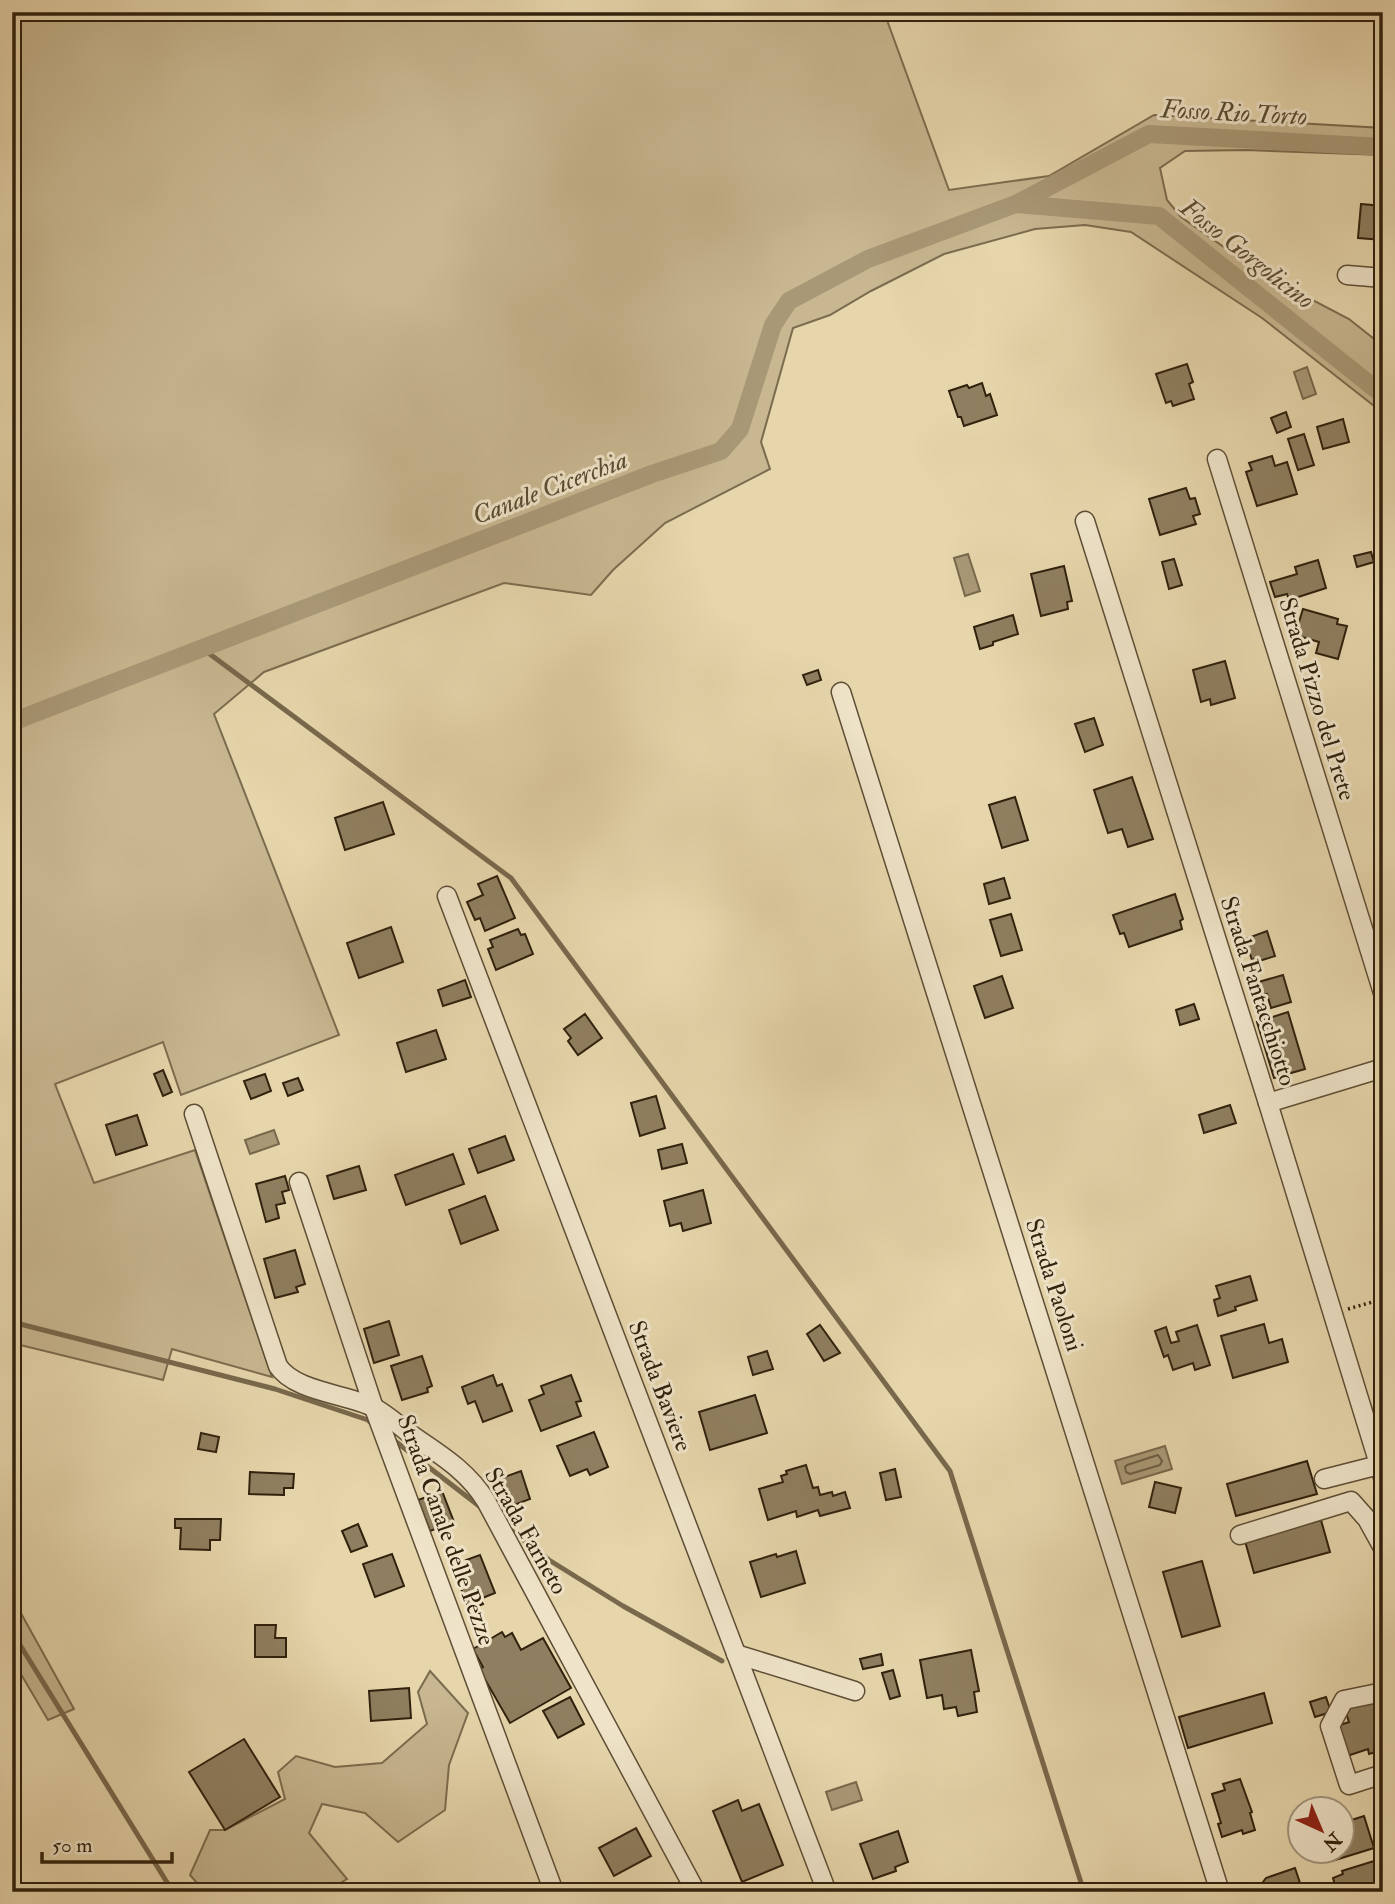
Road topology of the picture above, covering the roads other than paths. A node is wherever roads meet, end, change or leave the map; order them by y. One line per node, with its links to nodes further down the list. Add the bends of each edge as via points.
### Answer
1 (1347, 275): 2 (street)
2 (1383, 278)
3 (1217, 460): 7 (street, Strada Pizzo del Prete)
4 (1084, 521): 9 (street, Strada Fantacchiotto)
5 (841, 692): 26 (street, Strada Paoloni)
6 (447, 896): 19 (street, Strada Baviere)
7 (1383, 993)
8 (1383, 1068): 9 (street)
9 (1268, 1102): 13 (street, Strada Fantacchiotto)
10 (194, 1115): 12 (street, Strada Farneto, via 278,1366 297,1382)
11 (299, 1182): 12 (street, Strada Canale delle Pezze)
12 (374, 1408): 23 (street, Strada Canale delle Pezze); 24 (street, Strada Farneto, via 473,1482)
13 (1381, 1471): 14 (street)
14 (1349, 1472): 15 (street); 16 (street)
15 (1324, 1479)
16 (1350, 1501): 17 (street); 18 (street, via 1367,1519)
17 (1240, 1535)
18 (1383, 1548)
19 (736, 1654): 20 (street); 25 (street, Strada Baviere)
20 (855, 1692)
21 (1383, 1692): 22 (street, via 1344,1700 1330,1726 1349,1784)
22 (1383, 1774)
23 (554, 1892)
24 (696, 1892)
25 (827, 1892)
26 (1220, 1892)

